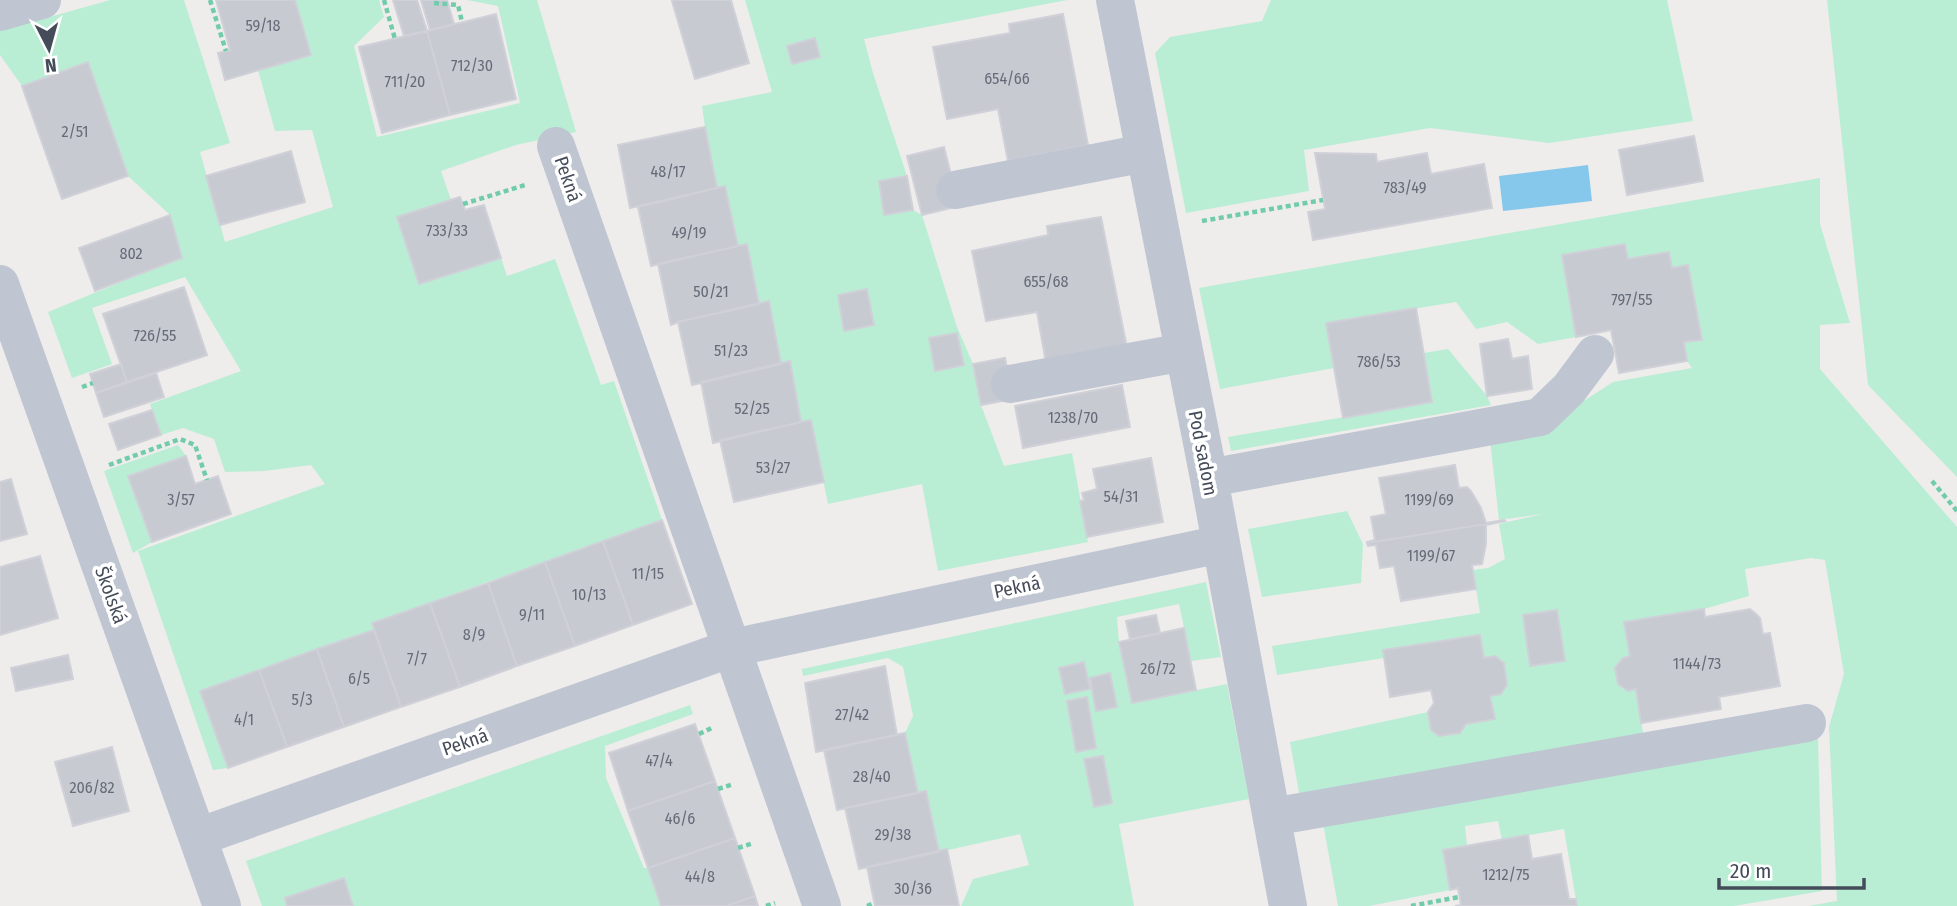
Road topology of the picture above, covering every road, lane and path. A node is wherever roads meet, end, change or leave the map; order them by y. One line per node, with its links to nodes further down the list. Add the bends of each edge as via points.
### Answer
1 (42, 0): 6 (street)
2 (210, 0): 9 (path)
3 (384, 0): 8 (path)
4 (1115, 0): 10 (street, Pod sadom)
5 (434, 3): 7 (path, via 458,5)
6 (0, 12)
7 (462, 22)
8 (395, 39)
9 (226, 51)
10 (1145, 153): 12 (street); 15 (street, Pod sadom)
11 (561, 160): 14 (path); 26 (street, Pekná)
12 (955, 190)
13 (1323, 200): 15 (path)
14 (463, 204)
15 (1159, 228): 17 (street, Pod sadom)
16 (0, 284): 29 (street, Školská)
17 (1184, 352): 19 (street); 21 (street, Pod sadom)
18 (1595, 354): 21 (street, via 1541,417)
19 (1010, 384)
20 (103, 467): 22 (path, via 180,439 195,445)
21 (1209, 478): 25 (street, Pod sadom)
22 (207, 480)
23 (1932, 481): 24 (path)
24 (1957, 511)
25 (1221, 544): 26 (street, Pekná); 28 (street, Pod sadom)
26 (732, 648): 29 (street, Pekná); 33 (street, Pekná)
27 (1807, 723): 28 (street)
28 (1272, 817): 35 (street, Pod sadom)
29 (198, 837): 32 (street, Školská)
30 (1459, 897): 36 (path)
31 (874, 903): 34 (path)
32 (222, 906)
33 (822, 906)
34 (867, 906)
35 (1288, 906)
36 (1411, 906)

